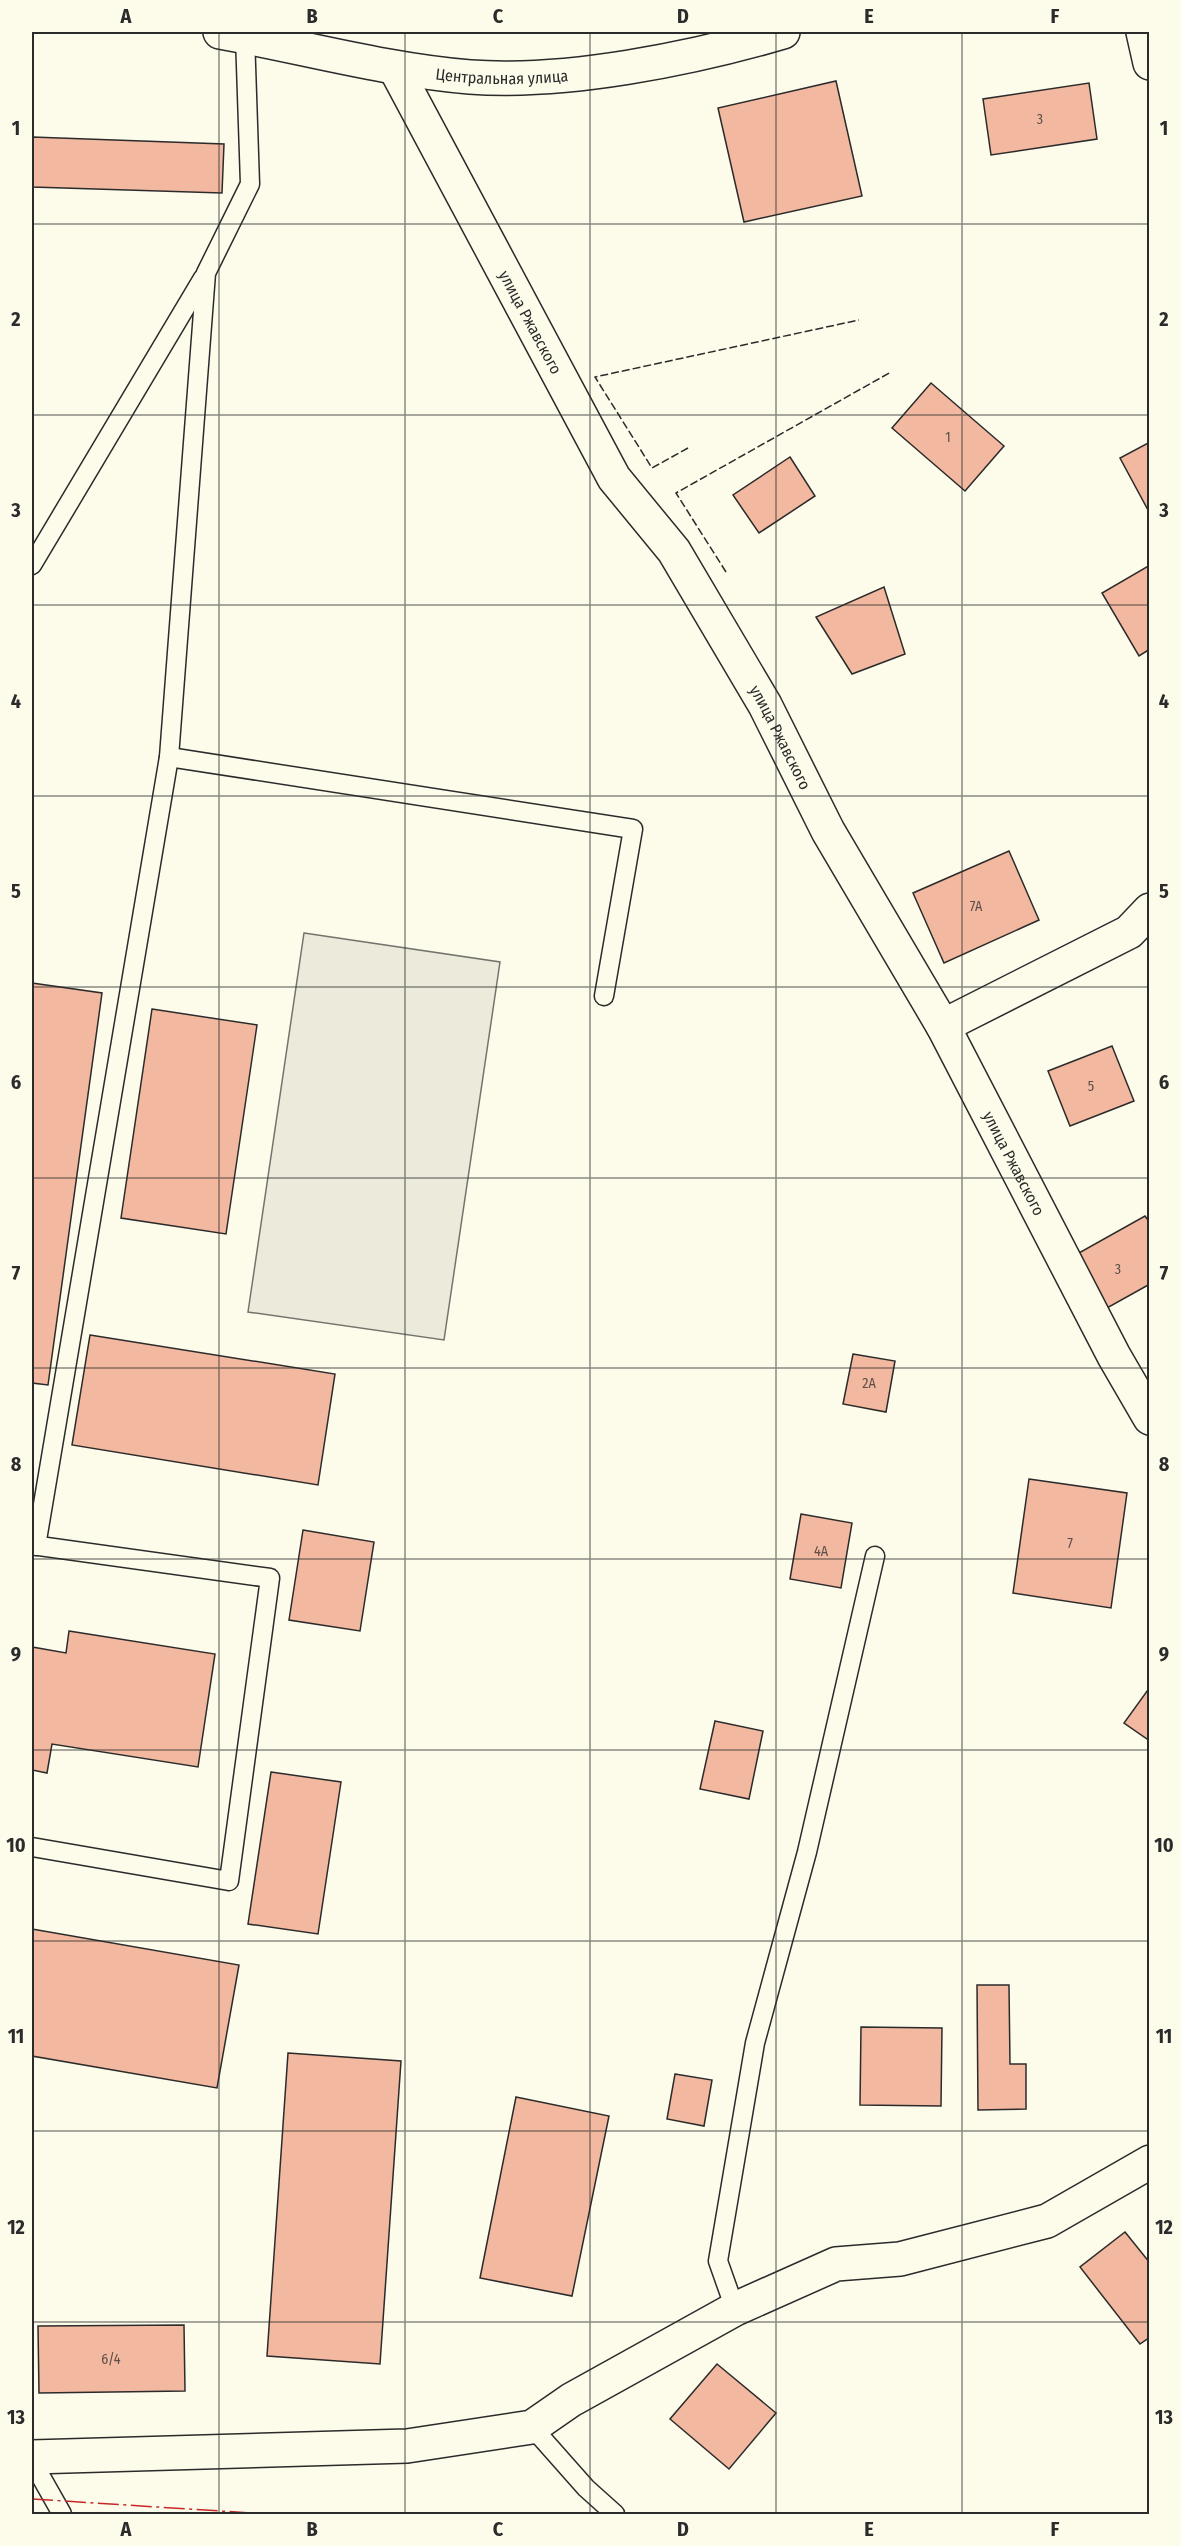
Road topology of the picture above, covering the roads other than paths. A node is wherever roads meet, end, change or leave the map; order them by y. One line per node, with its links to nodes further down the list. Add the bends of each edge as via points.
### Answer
1 (783, 32): 6 (street, Центральная улица, via 719,51 536,76 472,77)
2 (1143, 32): 5 (street)
3 (232, 34): 4 (street, Центральная улица); 7 (lane, via 250,184)
4 (316, 42): 6 (street, Центральная улица)
5 (1149, 63)
6 (395, 68): 12 (street, улица Ржавского, via 614,478 674,551 765,705 828,831)
7 (206, 273): 8 (lane); 9 (lane)
8 (32, 564)
9 (169, 757): 11 (lane, via 633,830); 14 (lane)
10 (1149, 910): 12 (street, via 1129,932)
11 (604, 996)
12 (943, 1026): 13 (street, улица Ржавского)
13 (1149, 1418)
14 (34, 1546): 16 (lane, via 270,1578 229,1881)
15 (875, 1556): 18 (lane, via 807,1852 755,2043 718,2261)
16 (32, 1847)
17 (1149, 2162): 18 (street, via 1047,2221 900,2259 836,2264)
18 (735, 2308): 19 (street, via 571,2400)
19 (532, 2427): 20 (street, via 407,2446); 22 (lane, via 586,2488)
20 (32, 2459): 21 (lane)
21 (62, 2514)
22 (615, 2514)

